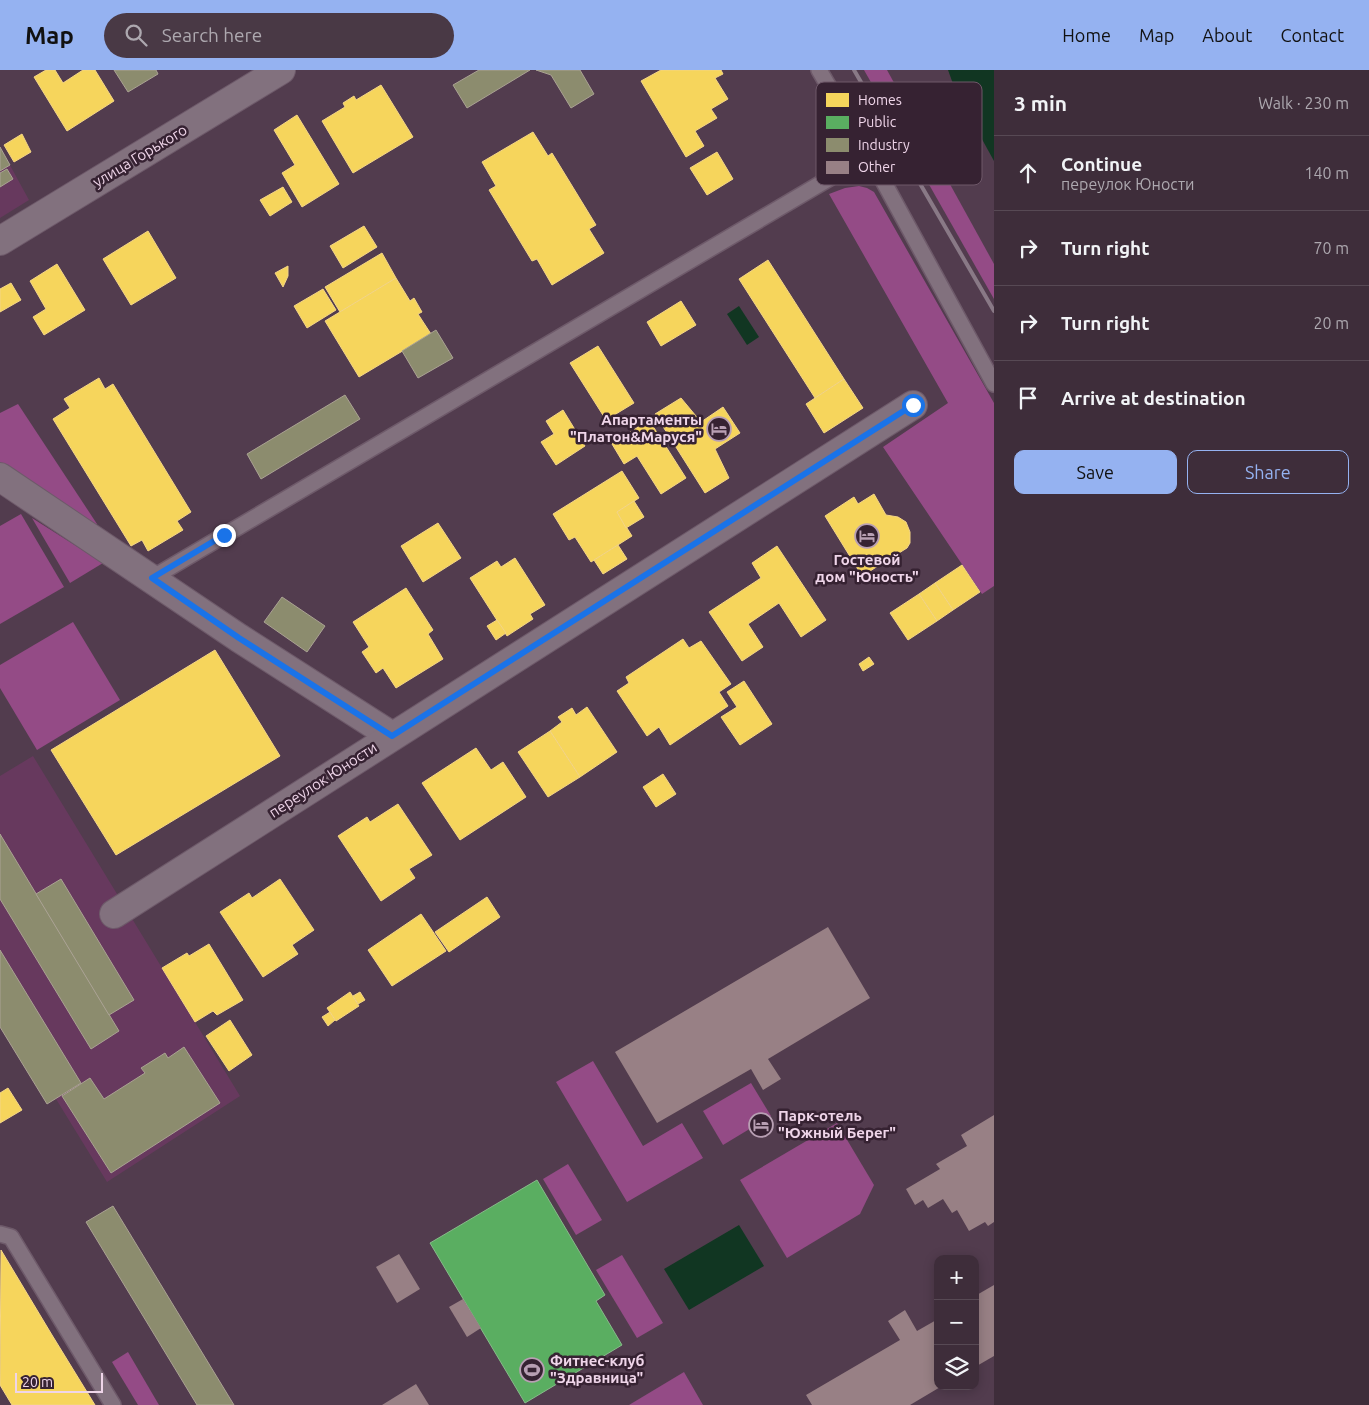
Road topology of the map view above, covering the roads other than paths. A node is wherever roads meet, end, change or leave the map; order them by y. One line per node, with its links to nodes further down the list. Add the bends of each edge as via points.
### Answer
1 (281, 70): 6 (street, улица Горького)
2 (819, 70): 3 (lane)
3 (826, 82)
4 (818, 185): 10 (lane)
5 (885, 185): 7 (lane)
6 (0, 241)
7 (994, 384)
8 (913, 405): 11 (street, переулок Юности)
9 (0, 476): 10 (street)
10 (152, 578): 11 (street)
11 (392, 736): 12 (street, переулок Юности)
12 (114, 914)
13 (0, 1234): 14 (lane, via 11,1237)
14 (113, 1405)

